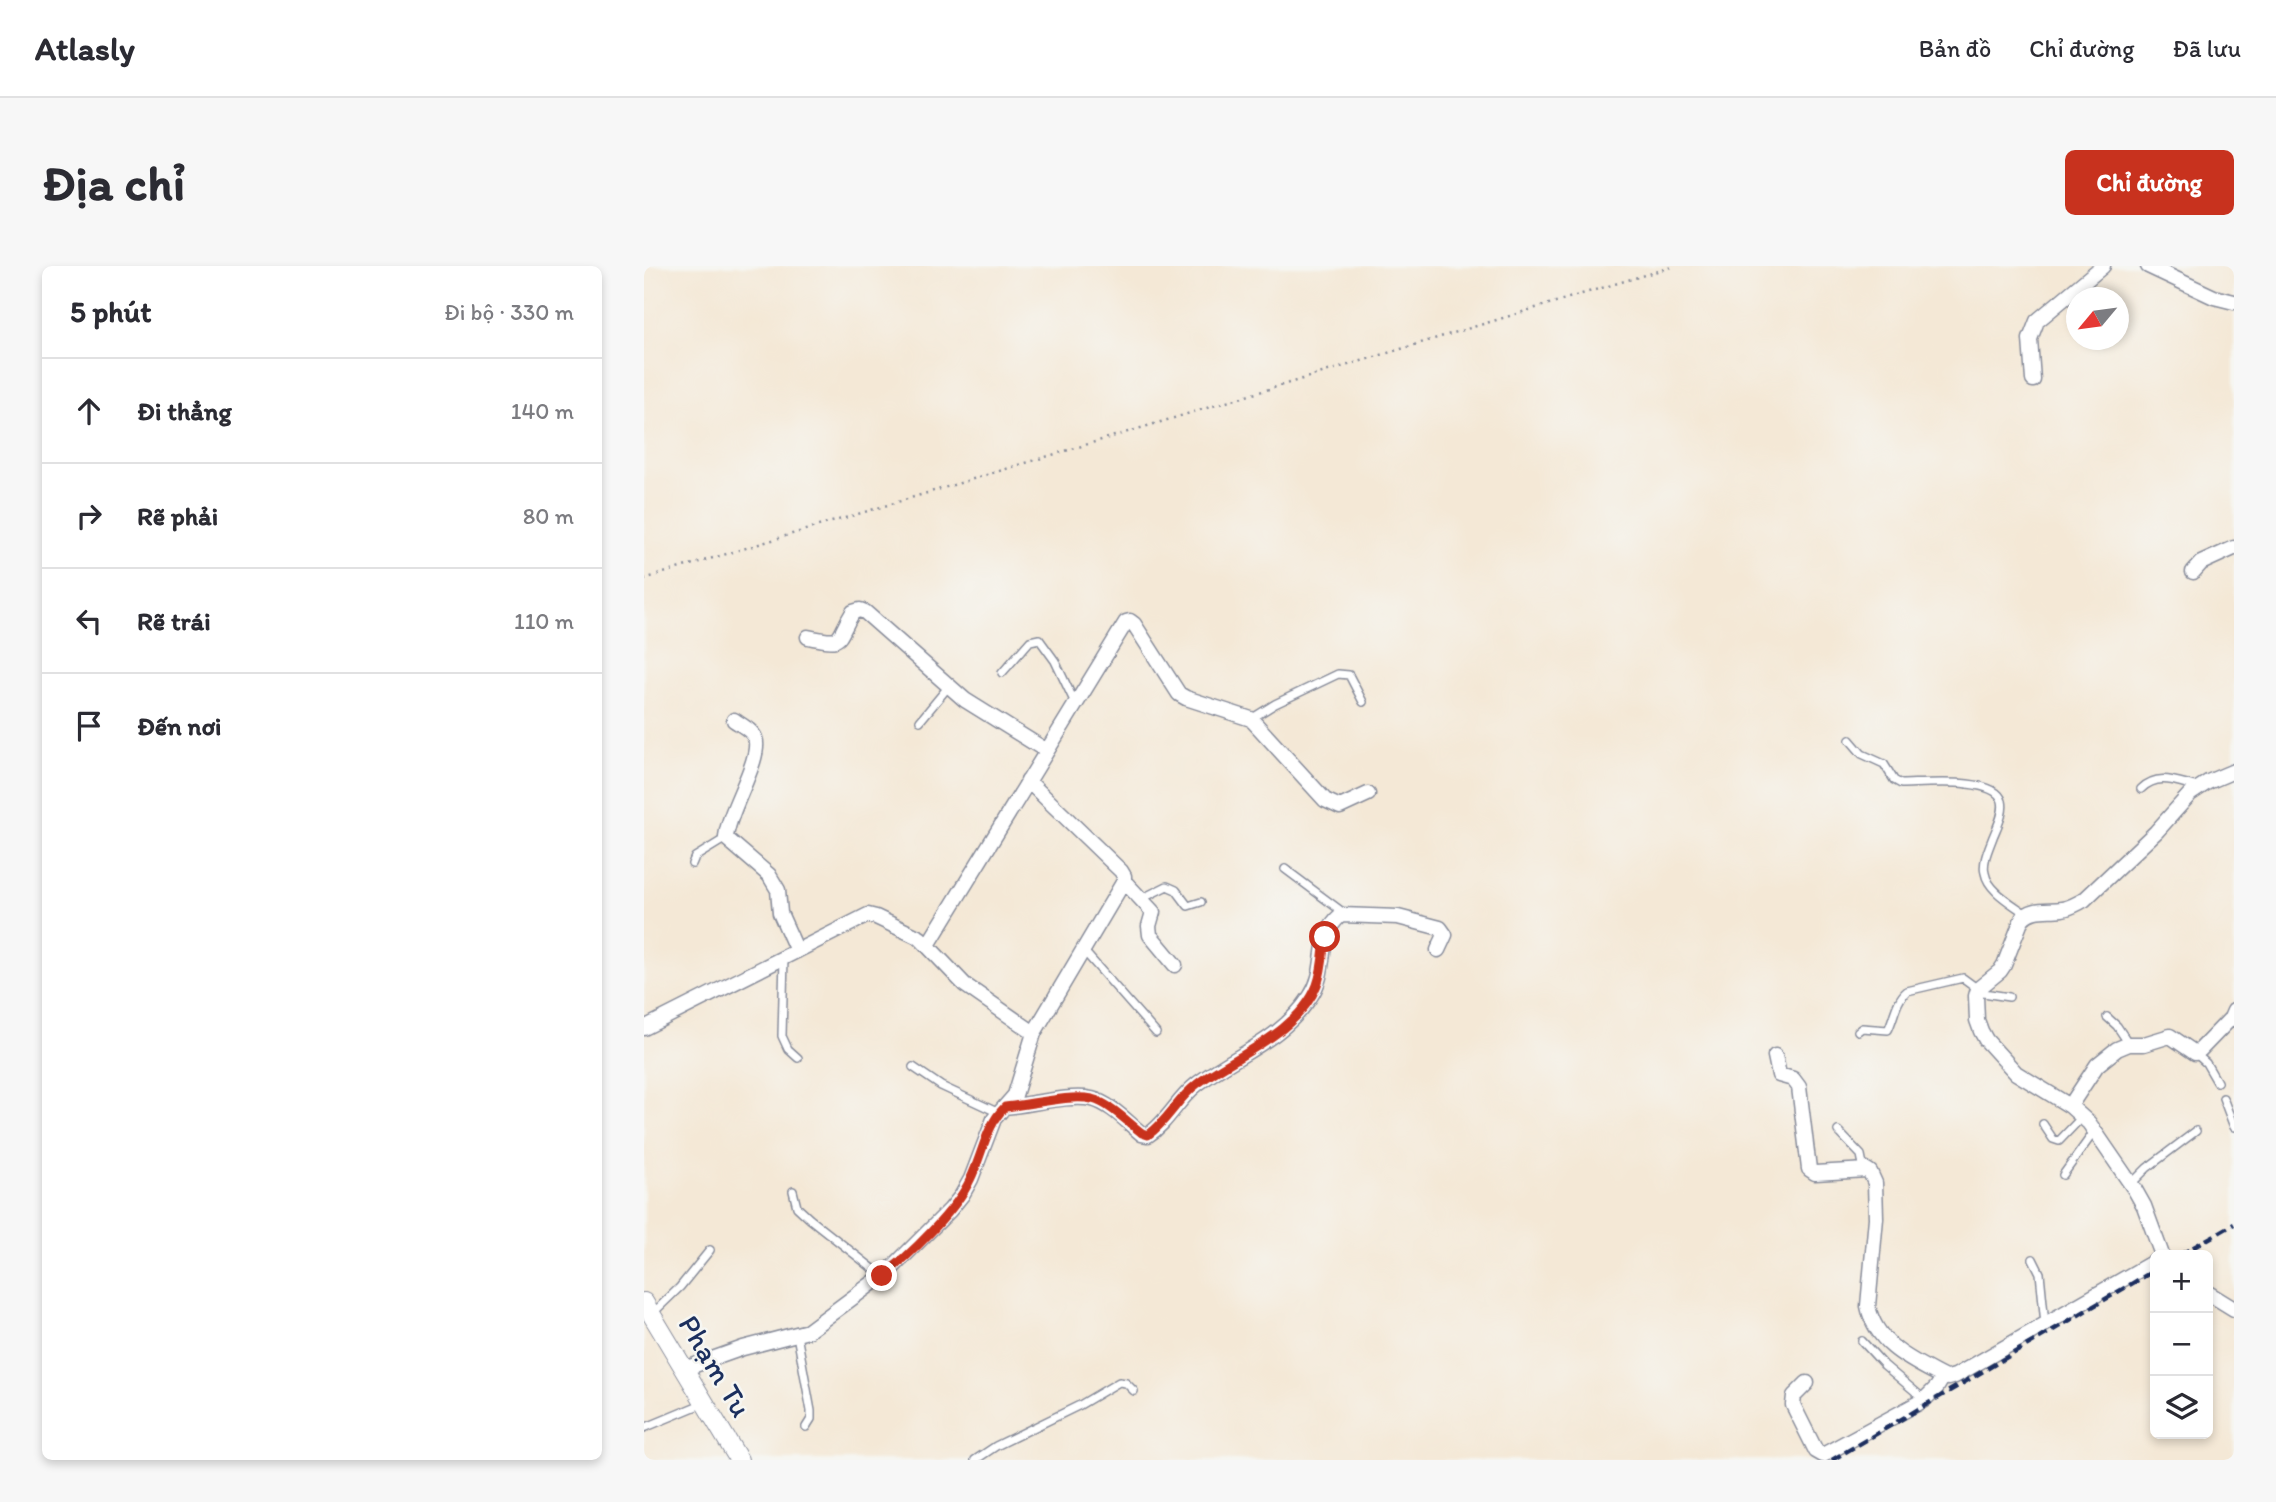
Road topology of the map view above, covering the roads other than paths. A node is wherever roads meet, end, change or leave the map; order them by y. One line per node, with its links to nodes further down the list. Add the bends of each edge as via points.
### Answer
1 (2103, 266): 4 (street, via 2037,321 2030,339)
2 (2148, 266): 3 (street)
3 (2234, 302)
4 (2033, 380)
5 (2234, 548): 6 (street, via 2201,563)
6 (2193, 572)
7 (808, 636): 9 (street, via 837,640 853,612 860,610)
8 (1002, 673): 11 (lane, via 1030,641 1039,639)
9 (949, 686): 14 (lane); 16 (street)
10 (1363, 702): 12 (lane, via 1349,675 1338,674)
11 (1076, 704): 12 (street, via 1130,621 1179,694); 16 (street)
12 (1251, 719): 21 (street, via 1325,800 1340,807)
13 (734, 720): 22 (street, via 750,731 756,743)
14 (920, 721)
15 (1850, 740): 29 (lane, via 1862,754 1884,764 1901,784 1983,785 1998,794 2003,802 2001,815 1984,872 1999,893)
16 (1046, 751): 18 (street)
17 (2234, 771): 19 (street)
18 (1028, 781): 25 (street, via 1121,871); 30 (street)
19 (2199, 787): 20 (lane, via 2161,779); 29 (street, via 2084,900 2064,909)
20 (2141, 789)
21 (1368, 794)
22 (726, 838): 23 (lane, via 695,857); 33 (street, via 775,882)
23 (692, 864)
24 (1285, 869): 28 (lane)
25 (1124, 881): 26 (street); 31 (street)
26 (1141, 899): 27 (lane, via 1167,886 1188,906); 34 (street, via 1153,912 1150,935)
27 (1200, 902)
28 (1345, 913): 32 (street, via 1398,917 1440,928 1445,935); 51 (street, via 1327,931 1322,970 1302,1009 1260,1046 1193,1088 1152,1132 1145,1135 1093,1099)
29 (2026, 914): 35 (street, via 2000,971)
30 (928, 945): 33 (street, via 867,915); 42 (street, via 965,985)
31 (1083, 950): 41 (lane); 42 (street)
32 (1438, 950)
33 (791, 954): 39 (street); 46 (lane, via 782,1036)
34 (1175, 965)
35 (1977, 990): 36 (lane); 40 (lane, via 1963,978 1907,991 1888,1030); 50 (street, via 1977,1020 1986,1040 2023,1079)
36 (2009, 997)
37 (2233, 1015): 44 (street)
38 (2106, 1017): 43 (lane)
39 (644, 1028)
40 (1858, 1031)
41 (1156, 1033)
42 (1034, 1034): 51 (street, via 1015,1095)
43 (2129, 1044): 44 (street, via 2171,1036); 50 (street, via 2097,1065)
44 (2194, 1053): 48 (lane)
45 (1775, 1056): 58 (street, via 1779,1075 1793,1079 1799,1087 1809,1169 1815,1173)
46 (798, 1058)
47 (913, 1067): 51 (lane, via 941,1086)
48 (2217, 1082)
49 (2223, 1098): 54 (lane)
50 (2070, 1106): 52 (street)
51 (1002, 1110): 66 (street, via 962,1195)
52 (2083, 1117): 53 (lane, via 2059,1141); 57 (street)
53 (2043, 1124)
54 (2234, 1126)
55 (1838, 1131): 58 (lane, via 1861,1156)
56 (2196, 1131): 60 (lane)
57 (2094, 1132): 59 (lane); 60 (street)
58 (1864, 1170): 74 (street, via 1875,1183 1871,1319 1877,1332 1906,1357)
59 (2063, 1175)
60 (2131, 1184): 63 (street)
61 (793, 1191): 66 (lane, via 797,1208)
62 (710, 1250): 68 (lane, via 680,1287)
63 (2160, 1250)
64 (2034, 1259): 70 (lane, via 2040,1273)
65 (2150, 1264): 70 (street)
66 (882, 1276): 71 (street)
67 (2213, 1296): 69 (street)
68 (648, 1308): 73 (street, Phạm Tu)
69 (2234, 1309)
70 (2045, 1324): 74 (street, via 1955,1376)
71 (797, 1335): 73 (street); 80 (lane, via 811,1411)
72 (1862, 1341): 77 (lane)
73 (684, 1369): 78 (street, Phạm Tu)
74 (1943, 1377): 77 (street)
75 (1807, 1382): 77 (street, via 1794,1396 1793,1405 1816,1451 1823,1455)
76 (1134, 1391): 82 (lane, via 1119,1382)
77 (1924, 1400)
78 (705, 1403): 79 (lane); 81 (street, Phạm Tu)
79 (644, 1427)
80 (806, 1427)
81 (739, 1460)
82 (975, 1460)

